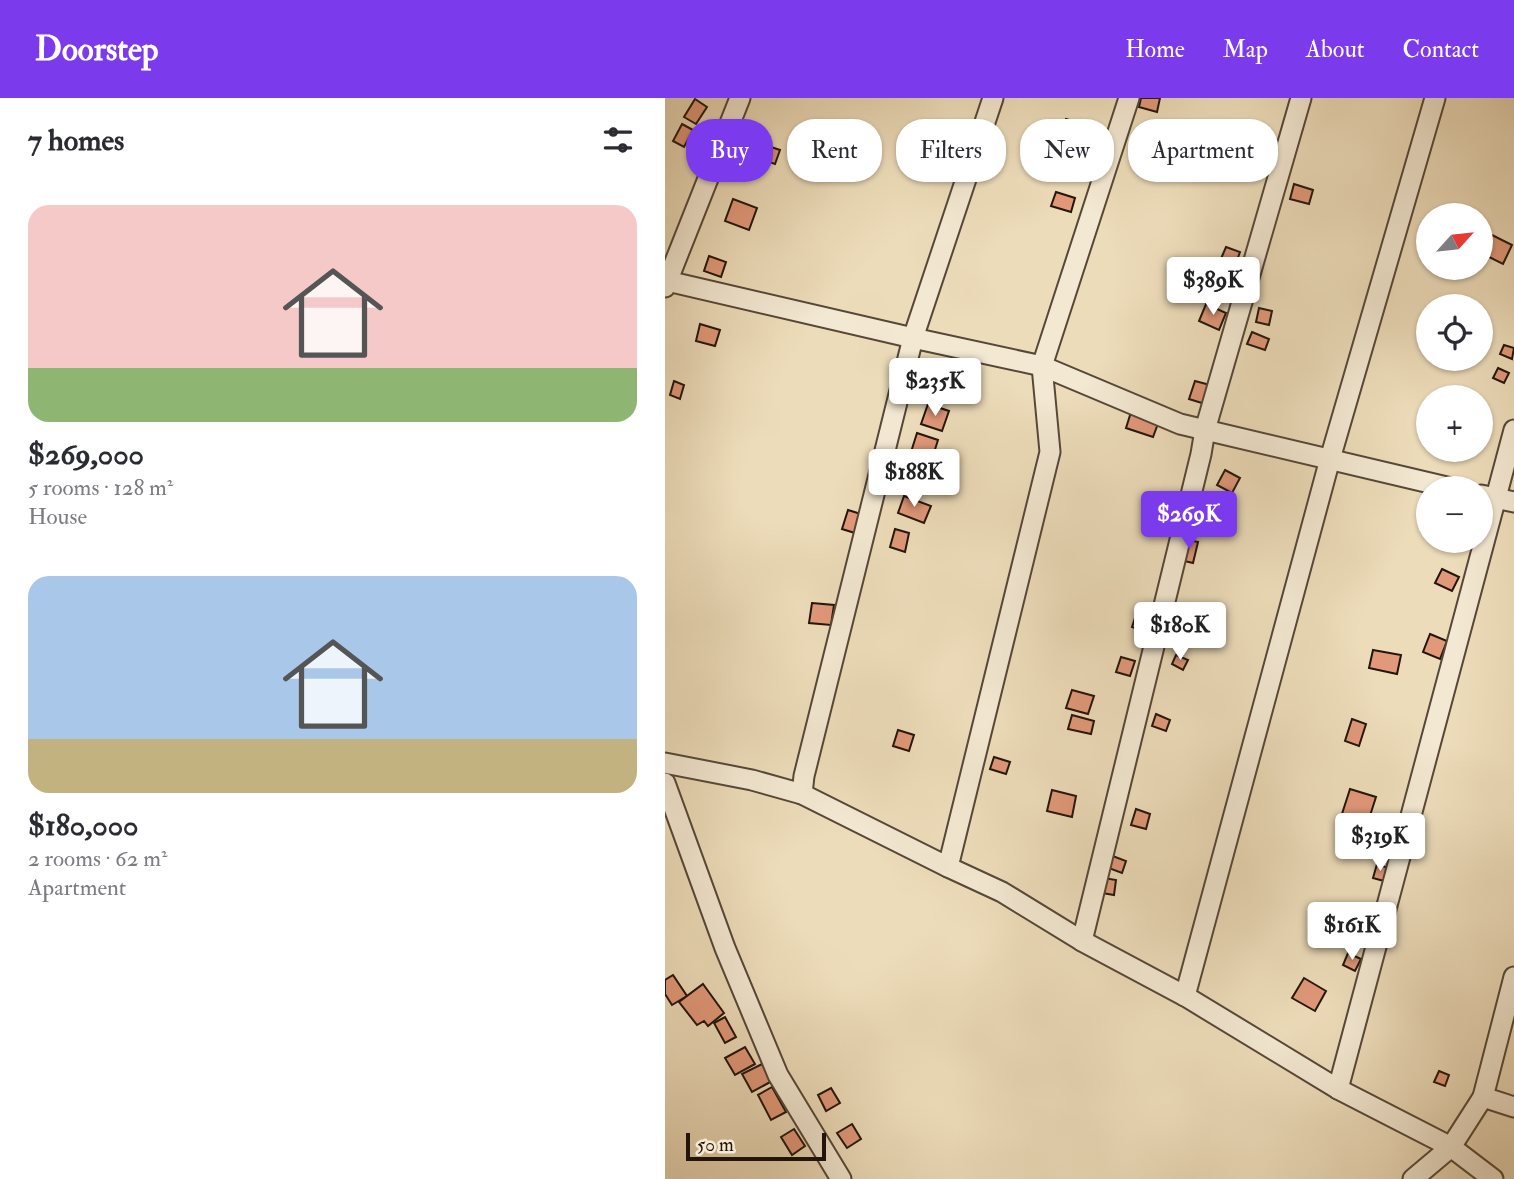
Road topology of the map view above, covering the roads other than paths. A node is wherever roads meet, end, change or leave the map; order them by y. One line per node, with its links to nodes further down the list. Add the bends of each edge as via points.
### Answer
1 (740, 98): 6 (street)
2 (993, 98): 7 (street)
3 (1129, 98): 8 (street)
4 (1301, 98): 9 (street)
5 (1435, 98): 11 (street)
6 (666, 284): 7 (street)
7 (913, 338): 8 (street); 16 (street)
8 (1042, 366): 9 (street, via 1180,424); 17 (street, via 1050,452)
9 (1205, 430): 11 (street); 18 (street)
10 (1514, 430): 13 (street)
11 (1330, 459): 12 (street); 20 (street)
12 (1416, 480)
13 (1497, 498): 21 (street)
14 (665, 763): 16 (street, via 752,779)
15 (665, 783): 25 (street, via 725,948 778,1075)
16 (802, 794): 17 (street)
17 (948, 867): 18 (street, via 1002,892)
18 (1083, 941): 20 (street)
19 (1514, 977): 22 (street)
20 (1185, 996): 21 (street)
21 (1338, 1089): 24 (street)
22 (1483, 1097): 23 (street); 24 (street)
23 (1514, 1107)
24 (1451, 1147): 26 (street); 27 (street)
25 (841, 1179)
26 (1413, 1179)
27 (1493, 1179)

